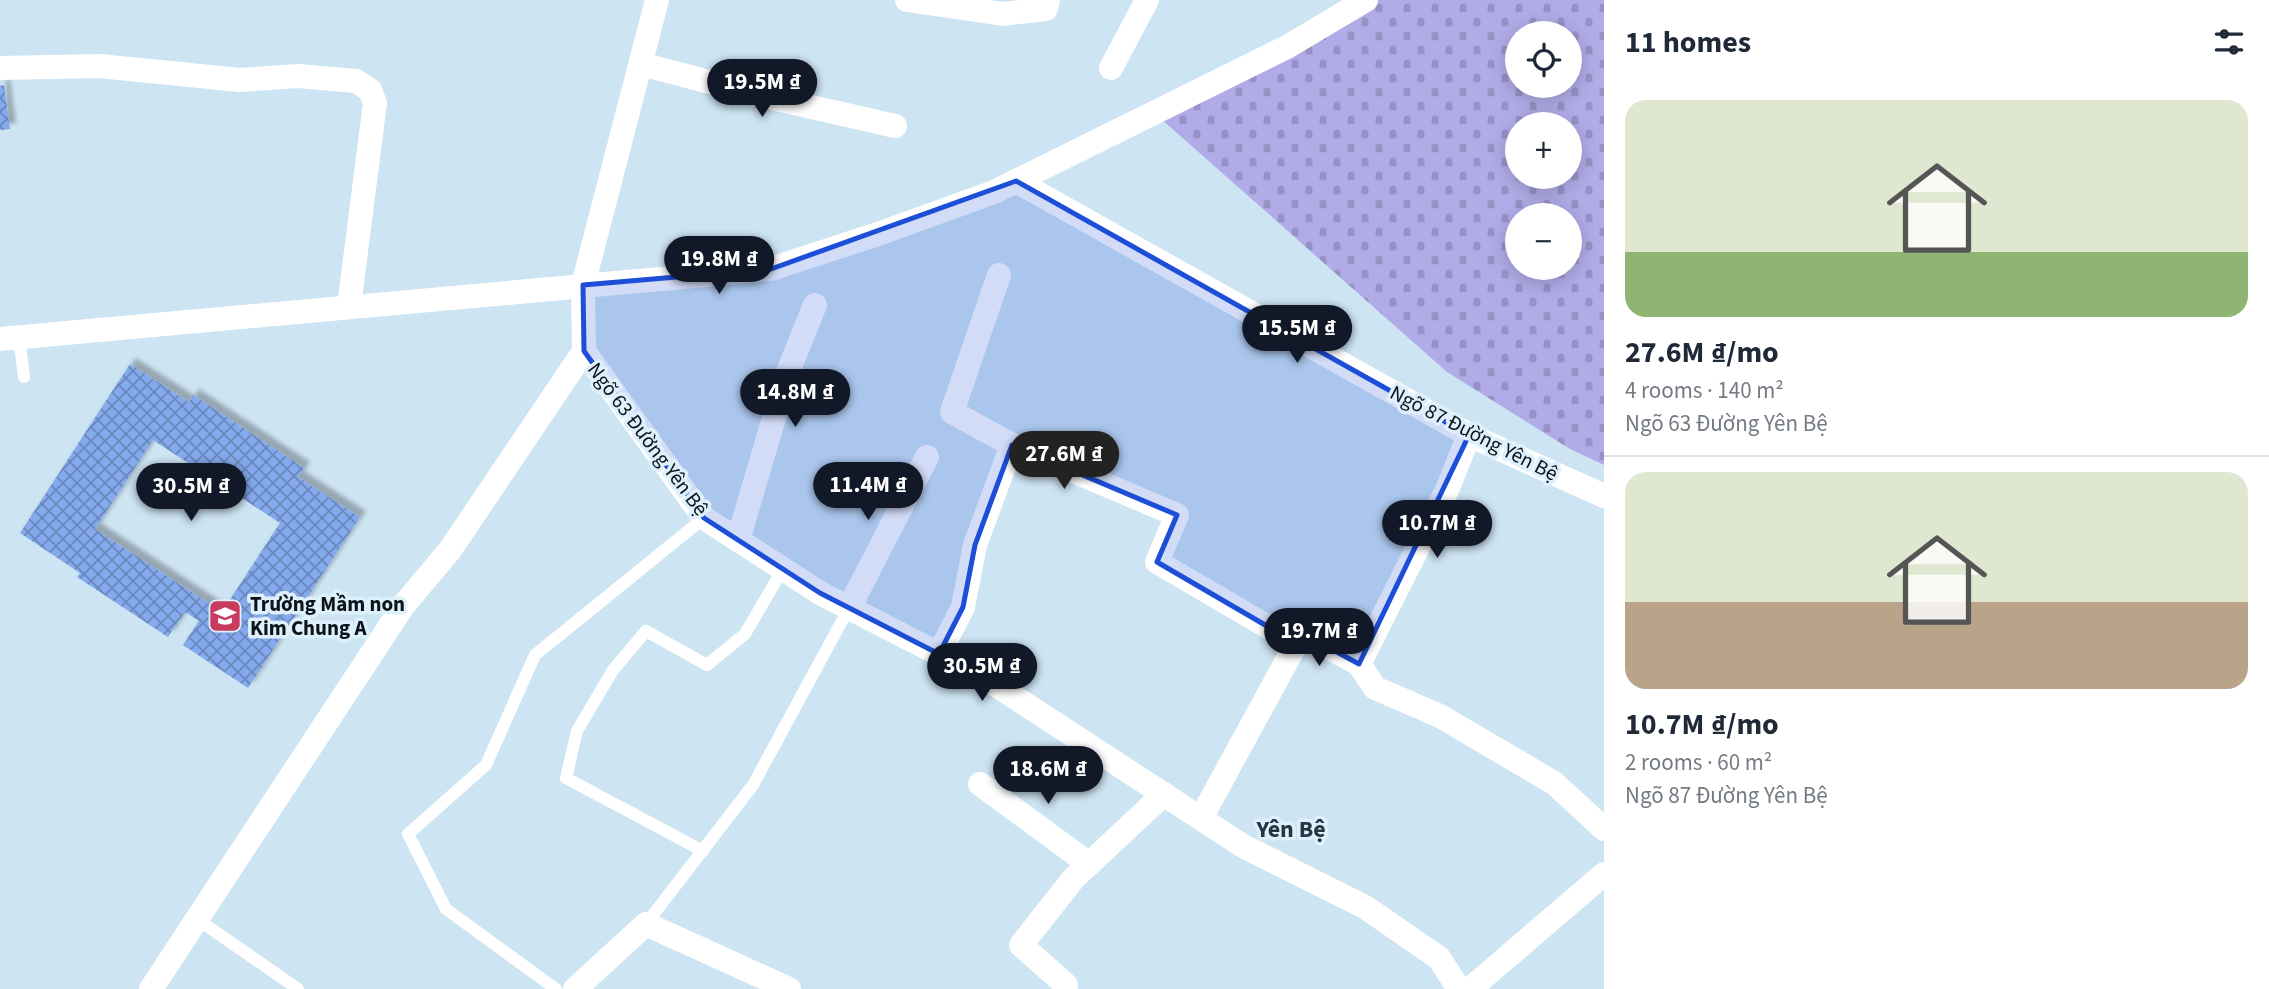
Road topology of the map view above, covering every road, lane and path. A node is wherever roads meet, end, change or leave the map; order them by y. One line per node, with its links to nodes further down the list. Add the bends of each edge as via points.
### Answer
1 (657, 0): 6 (street)
2 (907, 0): 3 (street, via 1003,14 1046,9)
3 (1048, 0)
4 (1147, 0): 8 (street)
5 (1366, 0): 10 (street, via 1287,47)
6 (641, 64): 9 (street); 12 (street)
7 (0, 68): 14 (street, via 99,66 240,80 298,76 356,81 370,90 375,103)
8 (1111, 68)
9 (895, 126)
10 (1016, 181): 12 (street, via 771,269); 18 (street, Ngõ 87 Đường Yên Bệ)
11 (999, 275): 19 (street, via 952,412)
12 (583, 285): 14 (street); 16 (street)
13 (815, 305): 23 (street, via 787,374)
14 (349, 306): 15 (street)
15 (10, 338): 17 (lane)
16 (584, 351): 22 (street, Ngõ 63 Đường Yên Bệ); 36 (street, via 450,550 403,606)
17 (24, 377)
18 (1469, 435): 21 (street, Ngõ 87 Đường Yên Bệ); 28 (street, via 1447,490)
19 (1013, 445): 26 (street, via 1177,515 1157,562); 27 (street, via 975,545 963,607)
20 (927, 457): 25 (street)
21 (1604, 496)
22 (704, 517): 23 (street, Ngõ 63 Đường Yên Bệ); 41 (lane, via 535,655 486,765 408,834 446,909)
23 (738, 540): 24 (street, Ngõ 63 Đường Yên Bệ)
24 (783, 569): 25 (street, Ngõ 63 Đường Yên Bệ); 33 (lane, via 745,634 707,664 646,631 612,670 577,730 566,778)
25 (849, 608): 27 (street, Ngõ 63 Đường Yên Bệ); 33 (lane, via 753,785)
26 (1296, 643): 28 (street, via 1302,633); 31 (street)
27 (939, 654): 30 (street, Ngõ 63 Đường Yên Bệ, via 982,676)
28 (1359, 664): 32 (street, via 1375,688 1440,716 1554,783)
29 (980, 784): 34 (street)
30 (1164, 794): 31 (street, Ngõ 63 Đường Yên Bệ); 34 (street)
31 (1201, 818): 45 (street, Ngõ 63 Đường Yên Bệ, via 1243,846 1365,907 1439,958)
32 (1604, 829)
33 (704, 851): 37 (lane)
34 (1089, 864): 44 (street, via 1021,945 1066,985)
35 (1604, 874): 38 (street)
36 (197, 919): 39 (street); 40 (lane)
37 (646, 924): 42 (street); 43 (street)
38 (1485, 984)
39 (151, 989)
40 (298, 989)
41 (556, 989)
42 (575, 989)
43 (789, 989)
44 (1064, 989)
45 (1459, 989)

